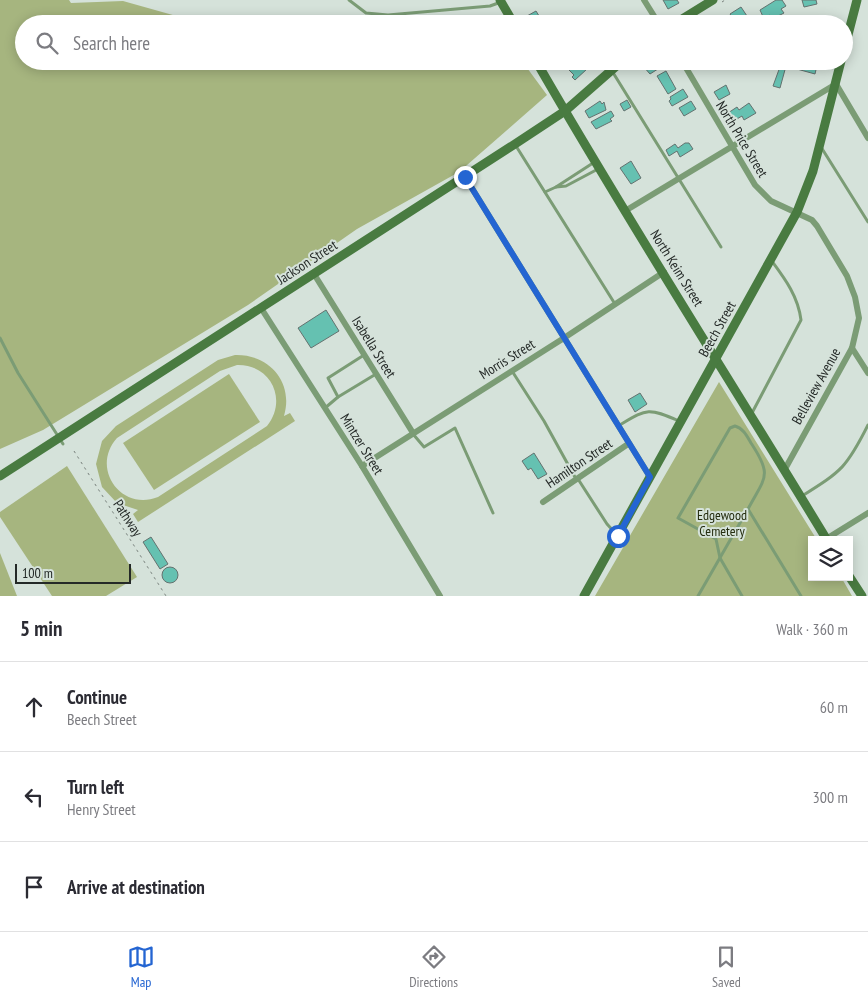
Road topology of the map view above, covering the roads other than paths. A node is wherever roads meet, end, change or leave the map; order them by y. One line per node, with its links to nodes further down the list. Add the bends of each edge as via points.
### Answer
1 (349, 0): 5 (lane, via 366,13 388,15 490,6)
2 (644, 0): 7 (street)
3 (713, 0): 8 (street)
4 (857, 0): 9 (street)
5 (501, 1): 6 (street)
6 (509, 15)
7 (653, 15)
8 (689, 15)
9 (853, 15)
10 (541, 70): 15 (street, North Keim Street)
11 (611, 70): 15 (street, Jackson Street); 22 (lane)
12 (687, 70): 19 (street, North Price Street)
13 (839, 70): 14 (street, Beech Street)
14 (836, 84): 16 (street); 18 (street, Beech Street); 19 (street)
15 (564, 111): 17 (street, Jackson Street); 20 (street, North Keim Street)
16 (868, 138)
17 (515, 144): 21 (street, Jackson Street); 24 (lane)
18 (820, 144): 26 (street, Beech Street); 27 (lane)
19 (731, 146): 22 (street); 26 (street, North Price Street, via 762,194)
20 (597, 165): 23 (lane); 23 (lane, via 566,186); 25 (street, North Keim Street)
21 (465, 177): 31 (street, Jackson Street); 35 (street)
22 (678, 178): 25 (street); 28 (lane)
23 (556, 187): 24 (lane)
24 (545, 192): 32 (lane)
25 (624, 211): 30 (street, North Keim Street)
26 (797, 212): 29 (street, Beech Street); 36 (street, Belleview Avenue, via 817,226 847,276 859,318)
27 (868, 222)
28 (721, 247)
29 (771, 260): 38 (street, Beech Street); 44 (lane, via 790,287 799,306 801,320)
30 (664, 272): 32 (street, Morris Street); 38 (street, North Keim Street)
31 (314, 274): 33 (street, Jackson Street); 37 (street, Isabella Street)
32 (615, 304): 35 (street, Morris Street)
33 (261, 308): 43 (street, Mintzer Street); 49 (street, Jackson Street)
34 (0, 338): 49 (lane)
35 (564, 338): 39 (street, Morris Street); 47 (street)
36 (852, 348): 40 (street); 52 (street, Belleview Avenue)
37 (365, 355): 41 (street, Isabella Street); 42 (lane, via 328,378)
38 (717, 358): 44 (street, North Keim Street); 45 (street, Beech Street)
39 (512, 371): 48 (street, Morris Street); 55 (lane)
40 (868, 373)
41 (376, 374): 42 (lane); 48 (street, Isabella Street)
42 (338, 398): 43 (lane)
43 (325, 408): 51 (street, Mintzer Street)
44 (751, 414): 52 (street, North Keim Street)
45 (681, 422): 47 (lane, via 648,411); 54 (street, Beech Street)
46 (868, 425): 56 (lane, via 848,462 836,475)
47 (618, 426): 50 (street)
48 (413, 433): 51 (street, Morris Street); 59 (lane, via 424,447 455,428)
49 (61, 441): 53 (street, Jackson Street)
50 (628, 444): 54 (street); 55 (street, Hamilton Street)
51 (362, 466): 66 (street, Mintzer Street)
52 (785, 469): 56 (street, North Keim Street)
53 (0, 476)
54 (650, 477): 61 (street, Beech Street)
55 (577, 479): 57 (street, Hamilton Street); 61 (lane)
56 (802, 497): 62 (street, North Keim Street)
57 (543, 502)
58 (748, 509): 64 (lane); 64 (lane, via 766,474 764,462 738,426 732,427 678,518 716,539); 70 (lane)
59 (493, 513)
60 (868, 513): 63 (street)
61 (618, 536): 67 (street, Beech Street)
62 (825, 536)
63 (832, 536)
64 (720, 558): 68 (lane); 69 (lane)
65 (852, 581): 71 (street)
66 (440, 596)
67 (584, 596)
68 (698, 596)
69 (742, 596)
70 (801, 596)
71 (862, 596)

